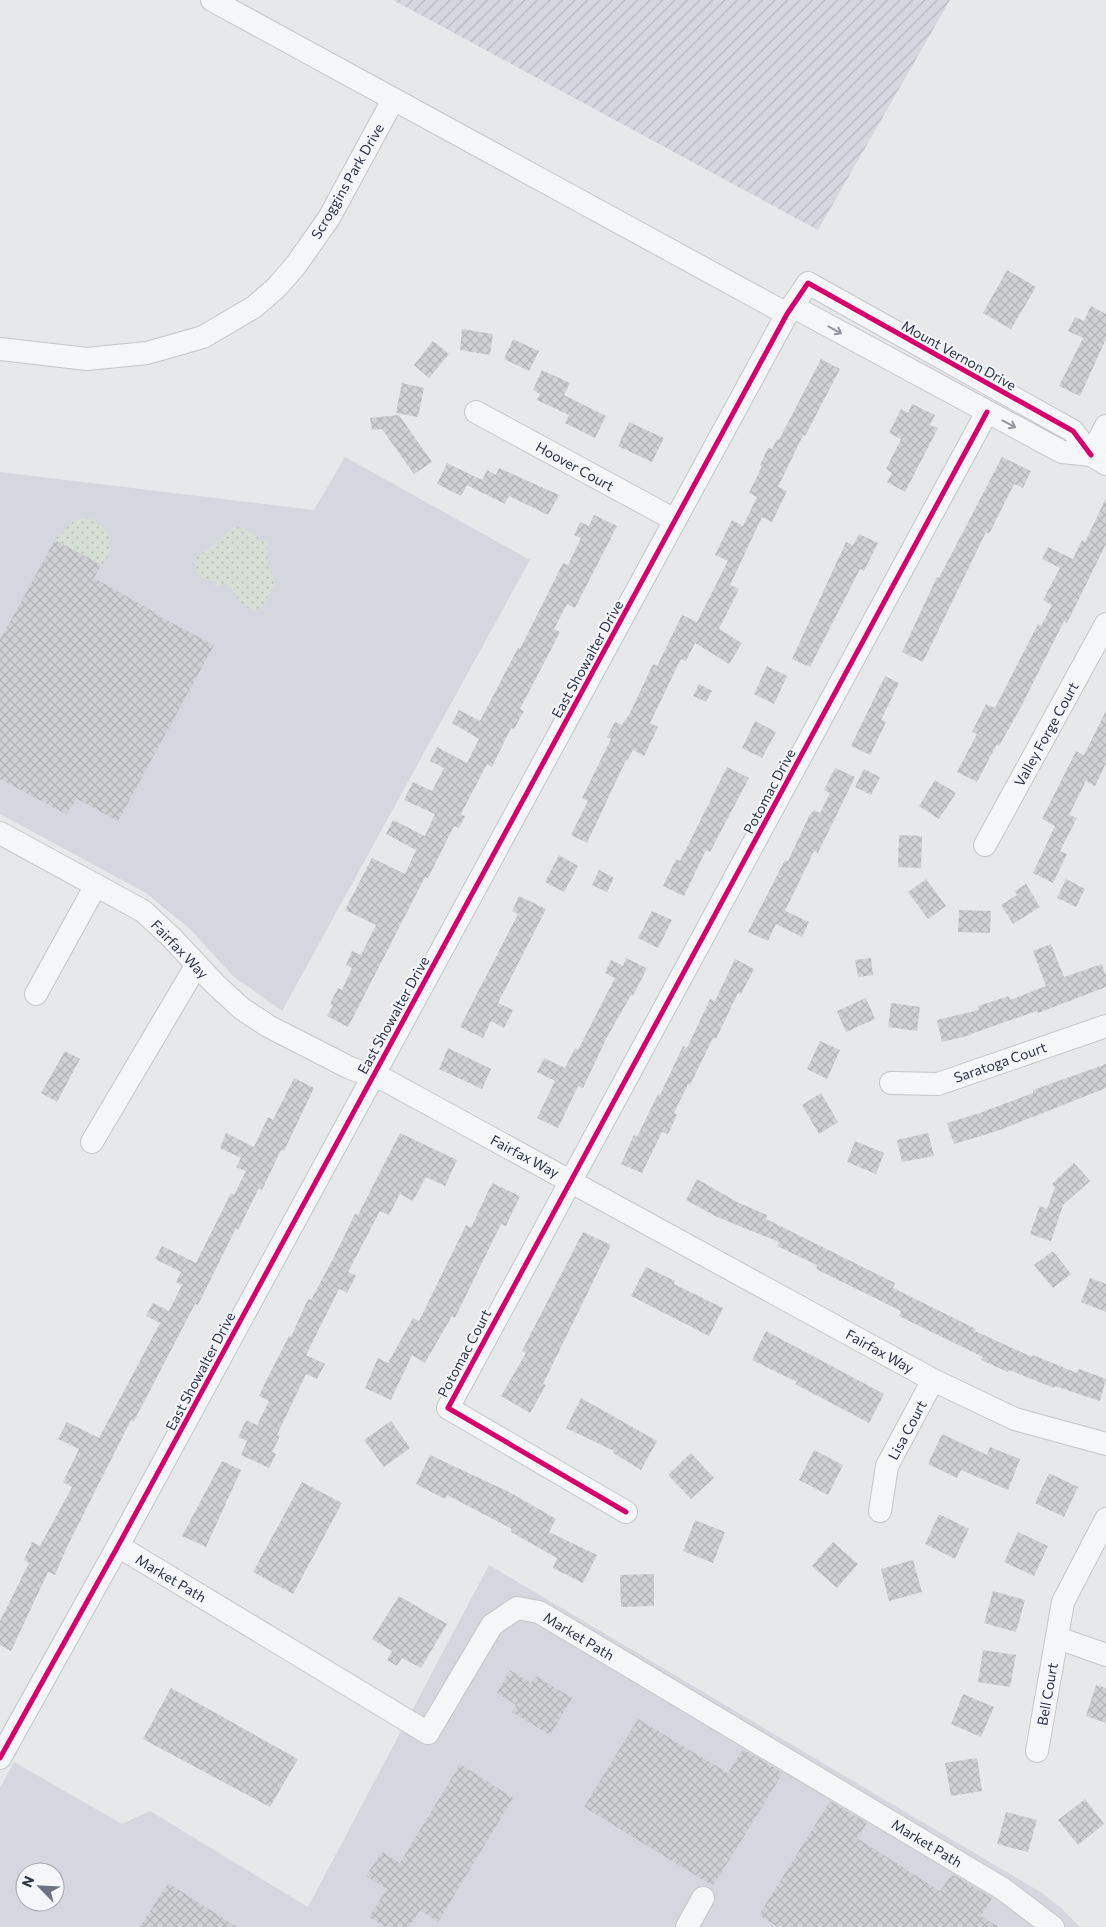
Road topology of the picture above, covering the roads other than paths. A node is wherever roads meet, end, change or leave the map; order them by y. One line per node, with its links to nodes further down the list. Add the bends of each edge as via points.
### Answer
1 (212, 0): 2 (street)
2 (393, 100): 4 (street); 5 (street, Scroggins Park Drive, via 329,218 296,265 277,287 237,317 203,337 120,357 87,359)
3 (808, 283): 4 (street, East Showalter Drive); 9 (street, Mount Vernon Drive, via 1073,430)
4 (790, 310): 7 (street, one-way to 7); 10 (street, East Showalter Drive)
5 (0, 349)
6 (476, 412): 10 (street, Hoover Court)
7 (987, 412): 9 (street, one-way to 9, via 1062,452); 21 (street, Potomac Drive)
8 (1106, 426): 9 (street)
9 (1098, 460)
10 (675, 520): 18 (street, East Showalter Drive)
11 (1106, 624): 13 (street, Valley Forge Court)
12 (2, 839): 14 (street, Fairfax Way)
13 (985, 845)
14 (96, 885): 15 (street, Fairfax Way, via 143,911); 16 (street)
15 (196, 966): 18 (street, Fairfax Way, via 241,1008 268,1026); 20 (street)
16 (36, 994)
17 (1106, 1026): 19 (street, Saratoga Court, via 938,1084)
18 (372, 1076): 21 (street, Fairfax Way, via 387,1081); 27 (street, East Showalter Drive)
19 (891, 1083)
20 (92, 1142)
21 (570, 1180): 22 (street, Fairfax Way); 25 (street, Potomac Court, via 448,1408)
22 (933, 1380): 23 (street, Fairfax Way, via 1015,1418); 24 (street, Lisa Court, via 887,1466)
23 (1106, 1444)
24 (880, 1511)
25 (626, 1512)
26 (1106, 1518): 28 (street, Bell Court, via 1063,1602)
27 (118, 1546): 31 (street, East Showalter Drive); 34 (street, Market Path, via 428,1733 492,1625 517,1608 539,1612 1003,1889)
28 (1058, 1638): 29 (street); 30 (street, Bell Court)
29 (1106, 1655)
30 (1037, 1751)
31 (0, 1758)
32 (703, 1898): 33 (street)
33 (687, 1927)
34 (1053, 1927)

